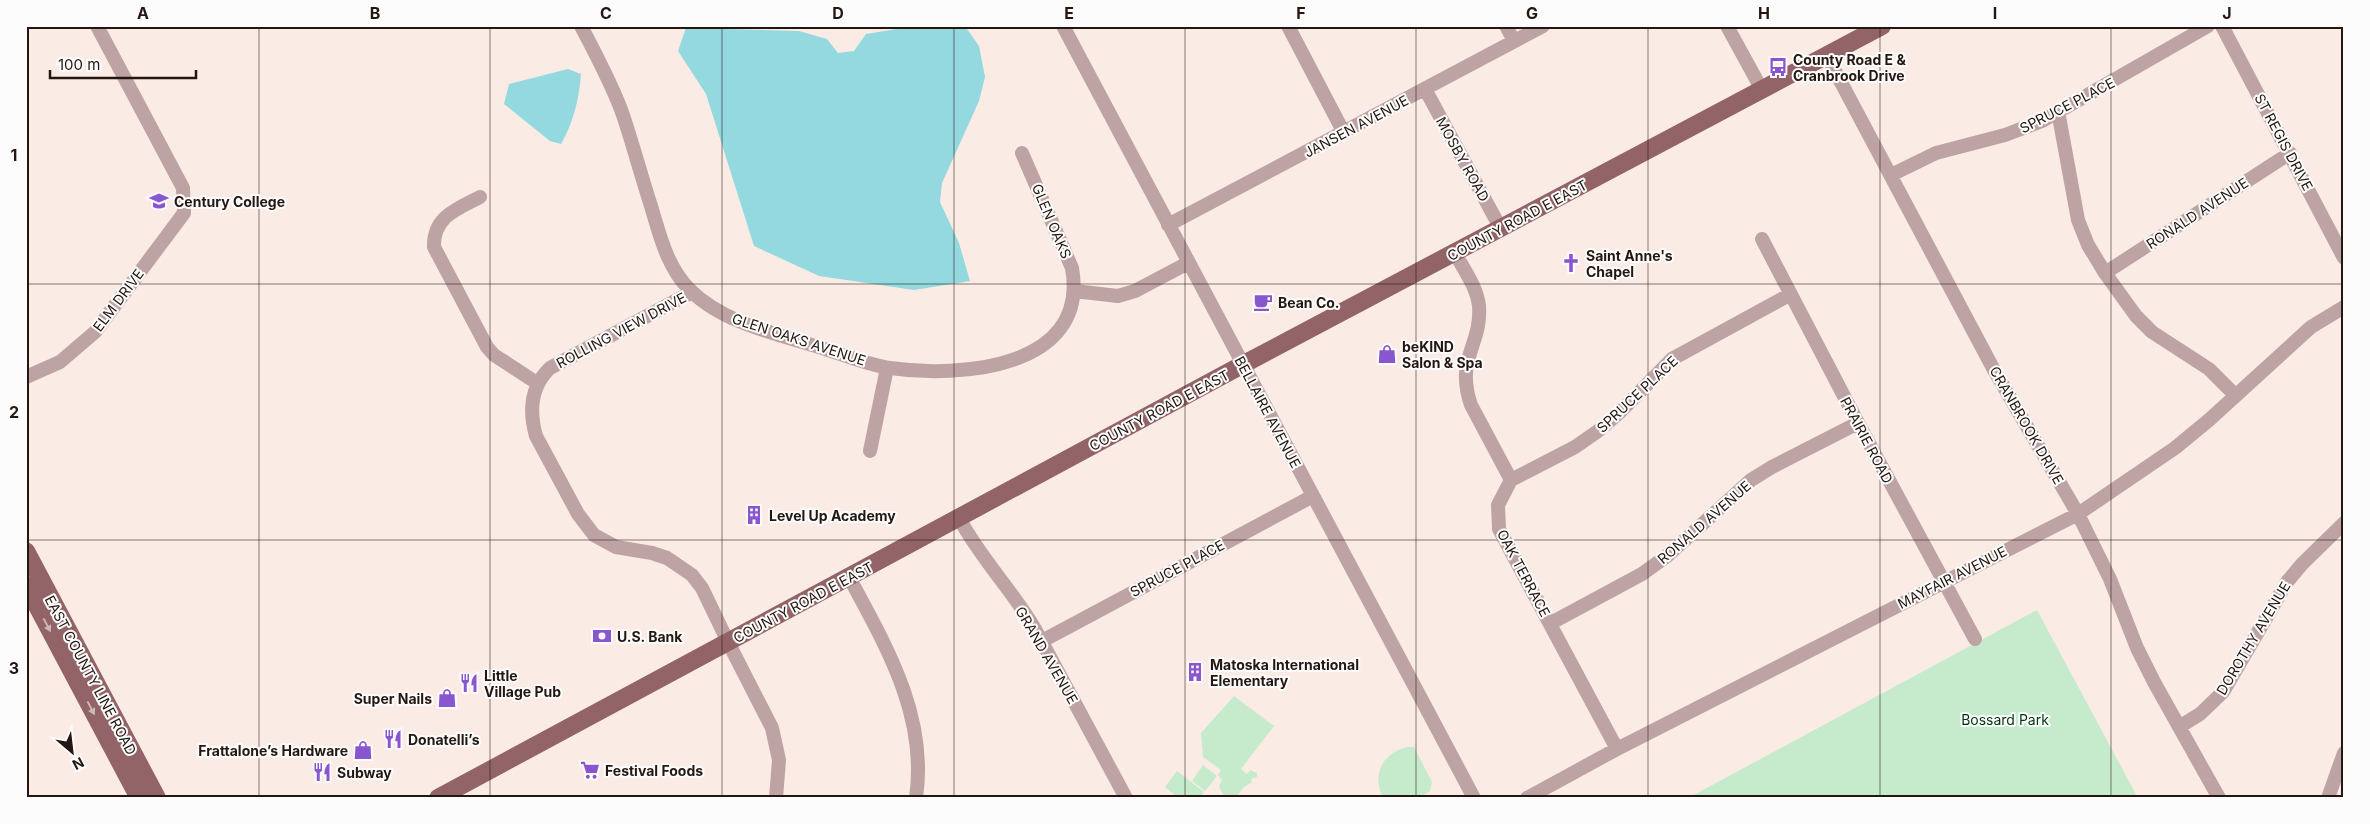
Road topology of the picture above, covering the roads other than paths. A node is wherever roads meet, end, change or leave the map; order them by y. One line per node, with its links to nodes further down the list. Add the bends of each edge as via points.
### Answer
1 (97, 26): 34 (street, ELM DRIVE, via 183,188 184,213 95,332 60,362)
2 (581, 26): 29 (street, GLEN OAKS AVENUE, via 623,115 665,253)
3 (1063, 26): 21 (street, BELLAIRE AVENUE)
4 (1288, 26): 16 (street)
5 (1506, 26): 11 (street)
6 (1543, 26): 11 (street, JANSEN AVENUE)
7 (1727, 26): 14 (street)
8 (1882, 26): 12 (main road, COUNTY ROAD E EAST)
9 (2208, 26): 15 (street, SPRUCE PLACE)
10 (2222, 26): 18 (street, ST REGIS DRIVE)
11 (1514, 41): 13 (street, JANSEN AVENUE)
12 (1827, 56): 14 (main road, COUNTY ROAD E EAST); 19 (street, CRANBROOK DRIVE)
13 (1425, 89): 16 (street, JANSEN AVENUE); 22 (street, MOSBY ROAD)
14 (1762, 90): 22 (main road, COUNTY ROAD E EAST)
15 (2058, 111): 19 (street, SPRUCE PLACE, via 2029,127 1936,154); 27 (street, via 2078,220)
16 (1344, 132): 21 (street, JANSEN AVENUE)
17 (1022, 153): 28 (street, GLEN OAKS, via 1072,268)
18 (2290, 154): 25 (street, ST REGIS DRIVE); 27 (street, RONALD AVENUE)
19 (1890, 174): 41 (street, CRANBROOK DRIVE, via 1994,370)
20 (480, 197): 35 (street, via 440,222 433,238 434,247 487,347)
21 (1168, 225): 26 (street, BELLAIRE AVENUE)
22 (1501, 229): 24 (main road, COUNTY ROAD E EAST)
23 (1762, 239): 30 (street, PRAIRIE ROAD)
24 (1455, 253): 32 (main road, COUNTY ROAD E EAST); 39 (street, via 1479,305 1477,326 1465,364 1466,392)
25 (2344, 258)
26 (1188, 263): 28 (street, via 1136,291 1118,296); 32 (street, BELLAIRE AVENUE)
27 (2104, 273): 36 (street, via 2152,332 2209,369)
28 (1074, 291): 33 (street, GLEN OAKS AVENUE, via 1068,314 1060,328 1028,355 968,369)
29 (692, 292): 33 (street, GLEN OAKS AVENUE, via 744,322); 35 (street, ROLLING VIEW DRIVE, via 550,368)
30 (1791, 294): 37 (street, PRAIRIE ROAD); 39 (street, SPRUCE PLACE, via 1690,347 1672,359 1598,431 1575,447)
31 (2344, 307): 36 (street, MAYFAIR AVENUE, via 2311,327)
32 (1242, 365): 40 (street, BELLAIRE AVENUE); 42 (main road, COUNTY ROAD E EAST)
33 (887, 368): 38 (street)
34 (26, 377)
35 (537, 383): 51 (street, via 532,409 536,436 584,524 605,542 662,556 686,571 702,588)
36 (2235, 395): 41 (street, MAYFAIR AVENUE, via 2176,448)
37 (1858, 423): 46 (street, PRAIRIE ROAD); 48 (street, RONALD AVENUE, via 1752,480 1667,556 1642,574)
38 (870, 451)
39 (1511, 480): 48 (street, OAK TERRACE, via 1498,505 1499,528)
40 (1312, 496): 50 (street, SPRUCE PLACE); 61 (street, BELLAIRE AVENUE)
41 (2078, 514): 46 (street, MAYFAIR AVENUE); 52 (street, CRANBROOK DRIVE, via 2110,579 2137,648)
42 (958, 518): 45 (main road, COUNTY ROAD E EAST); 50 (street, GRAND AVENUE, via 979,553 1024,610)
43 (2344, 523): 52 (street, DOROTHY AVENUE, via 2287,582 2223,692 2200,714)
44 (26, 551): 56 (main road, EAST COUNTY LINE ROAD)
45 (849, 577): 51 (main road, COUNTY ROAD E EAST); 59 (street, via 887,648 907,697 917,745)
46 (1943, 581): 49 (street, PRAIRIE ROAD); 53 (street, MAYFAIR AVENUE)
47 (26, 585): 55 (main road, EAST COUNTY LINE ROAD, one-way to 55)
48 (1551, 623): 53 (street, OAK TERRACE)
49 (1975, 639)
50 (1042, 641): 60 (street, GRAND AVENUE)
51 (728, 642): 57 (main road, COUNTY ROAD E EAST); 58 (street, via 772,728 780,776)
52 (2179, 727): 63 (street, CRANBROOK DRIVE)
53 (1617, 749): 62 (street, MAYFAIR AVENUE)
54 (2344, 753): 64 (street)
55 (139, 798)
56 (157, 798)
57 (438, 798)
58 (776, 798)
59 (916, 798)
60 (1126, 798)
61 (1474, 798)
62 (1527, 798)
63 (2219, 798)
64 (2328, 798)

